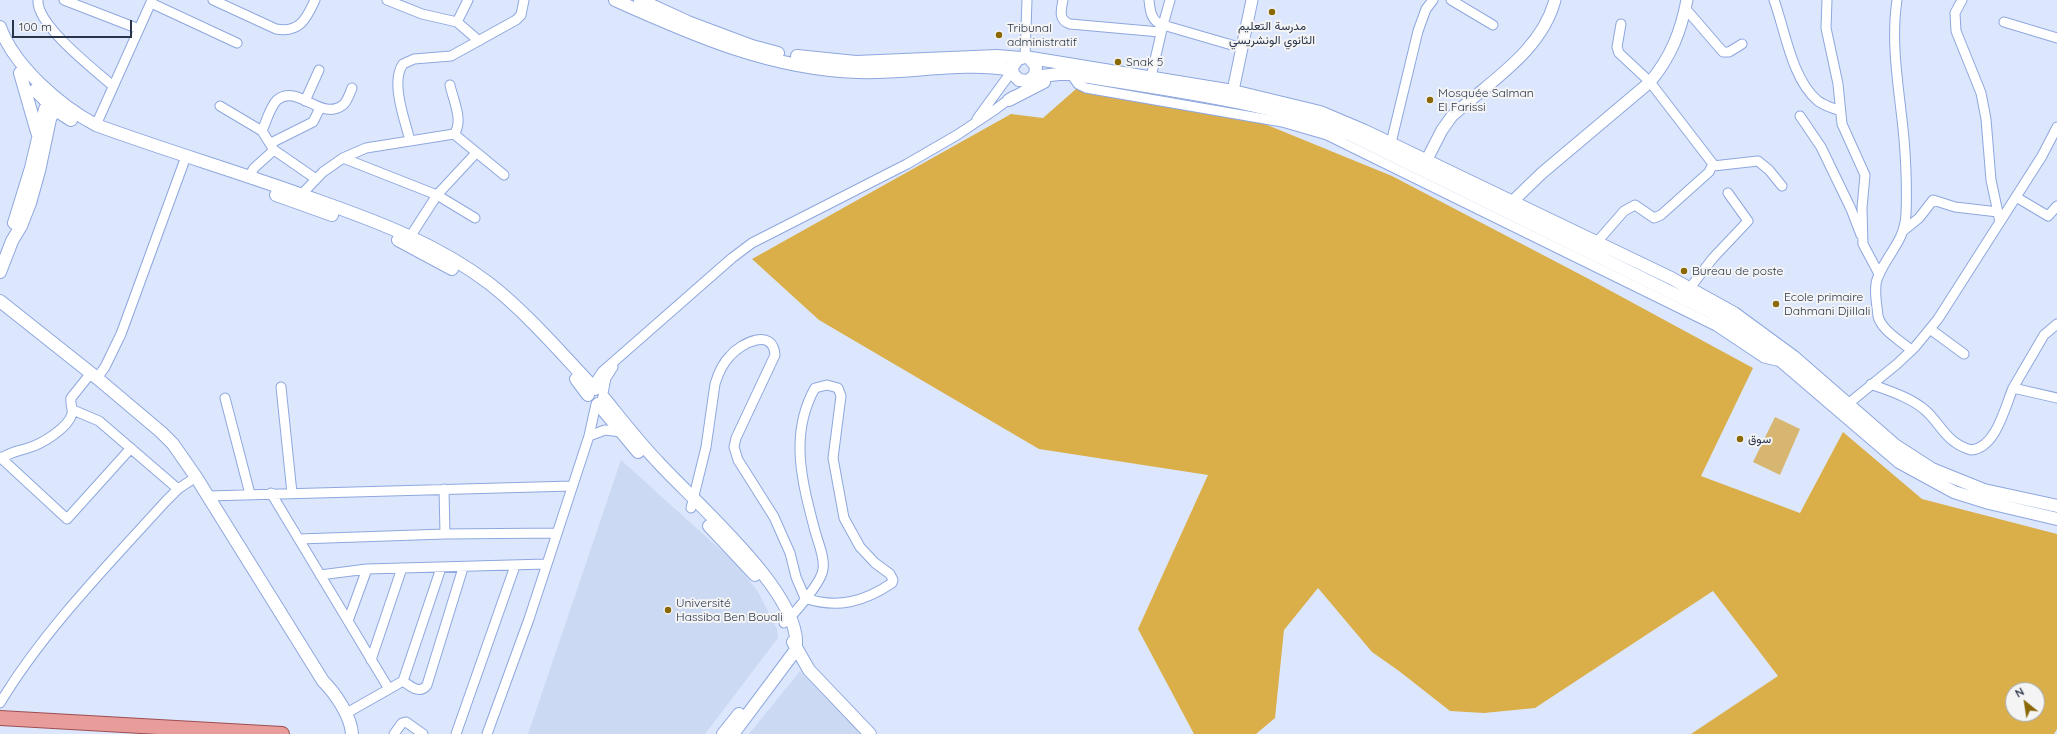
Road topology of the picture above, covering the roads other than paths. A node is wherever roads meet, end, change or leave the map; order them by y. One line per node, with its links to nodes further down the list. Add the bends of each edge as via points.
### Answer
1 (38, 0): 48 (street, via 43,18 52,30)
2 (64, 0): 30 (street)
3 (213, 0): 4 (street, via 276,29 286,31 296,28 306,19)
4 (315, 0)
5 (387, 0): 24 (street, via 422,14)
6 (468, 0): 24 (street)
7 (524, 0): 32 (street, via 521,15 516,20)
8 (615, 0): 37 (main road, via 688,33)
9 (640, 0): 37 (main road)
10 (1026, 0): 38 (street)
11 (1063, 0): 29 (street, via 1062,17 1065,23)
12 (1149, 0): 29 (street, via 1154,20)
13 (1170, 0): 29 (street)
14 (1252, 0): 36 (street)
15 (1433, 0): 67 (street, via 1426,9 1418,31)
16 (1451, 0): 27 (street)
17 (1555, 0): 72 (street, via 1552,12 1533,45 1452,116)
18 (1774, 0): 56 (street, via 1792,56 1804,83 1817,100)
19 (1827, 0): 56 (street, via 1826,28 1838,84)
20 (1896, 0): 87 (street, via 1896,76 1904,140)
21 (1962, 0): 84 (street, via 1955,13 1956,31 1981,93)
22 (152, 2): 30 (street); 33 (street)
23 (1686, 4): 34 (street, via 1723,52 1729,52); 46 (street, via 1675,44 1663,66)
24 (457, 22): 32 (street)
25 (2004, 22): 31 (street)
26 (1621, 24): 46 (street, via 1617,46 1619,53)
27 (1494, 25)
28 (0, 27): 53 (main road, via 12,50)
29 (1161, 28): 36 (street); 44 (street)
30 (139, 29): 48 (street)
31 (2057, 38)
32 (479, 41): 66 (street, via 451,56 408,61 400,68 397,86)
33 (237, 43)
34 (1742, 44)
35 (0, 45): 41 (main road)
36 (1242, 48): 50 (street)
37 (752, 51): 38 (main road, via 856,62 997,56); 40 (main road, via 830,70 855,72 884,73 982,67)
38 (1025, 58): 40 (main road, via 1015,61); 44 (main road); 45 (main road, via 1036,66 1036,72)
39 (319, 70): 52 (street)
40 (1012, 70): 45 (main road, via 1019,80); 59 (street)
41 (20, 74): 53 (main road); 65 (main road)
42 (1059, 74): 43 (main road); 45 (main road); 51 (main road)
43 (1071, 74): 50 (main road); 83 (street, via 1078,84 1086,88 1282,122 1327,135)
44 (1151, 77): 50 (main road)
45 (1030, 79): 51 (street)
46 (1650, 82): 73 (street, via 1710,157); 83 (street, via 1542,173)
47 (450, 85): 64 (street, via 459,123)
48 (113, 86): 60 (street)
49 (352, 88): 55 (street, via 344,104 334,109)
50 (1232, 96): 67 (main road, via 1320,112); 72 (main road, via 1324,125)
51 (1009, 100): 59 (street)
52 (305, 101): 55 (street); 63 (street, via 292,94 279,99)
53 (53, 102): 58 (main road); 60 (main road); 62 (main road); 65 (main road, via 42,117)
54 (220, 106): 63 (street)
55 (320, 108): 68 (street, via 313,122)
56 (1840, 111): 89 (street, via 1842,124 1865,175)
57 (1800, 116): 89 (street, via 1821,147)
58 (68, 118): 62 (main road); 71 (main road, via 93,132)
59 (975, 122): 106 (street, via 907,164 752,243 620,357)
60 (96, 125): 75 (main road)
61 (2057, 127): 80 (street)
62 (48, 129): 90 (main road, via 30,203)
63 (262, 131): 68 (street)
64 (454, 134): 66 (street); 69 (street)
65 (38, 136): 90 (main road, via 13,225)
66 (410, 141): 70 (street, via 366,148)
67 (1392, 143): 72 (main road)
68 (272, 147): 75 (street); 76 (street)
69 (476, 153): 74 (street); 79 (street)
70 (344, 158): 76 (street); 79 (street)
71 (184, 162): 81 (main road); 102 (street, via 121,334 105,367)
72 (1424, 165): 83 (main road)
73 (1713, 166): 77 (street, via 1758,161); 91 (street, via 1691,190 1661,215 1654,218 1635,205 1627,207)
74 (504, 175)
75 (249, 177): 81 (main road)
76 (316, 179): 81 (street)
77 (1782, 186)
78 (1728, 193): 94 (street, via 1748,221 1712,258)
79 (437, 195): 85 (street); 88 (street)
80 (2016, 197): 82 (street, via 2048,216); 86 (street)
81 (298, 198): 88 (main road, via 368,218); 96 (main road, via 417,249 460,273)
82 (2057, 206)
83 (1507, 211): 91 (main road); 94 (main road); 101 (street, via 1716,326 1764,358 1772,361)
84 (1998, 212): 86 (street); 87 (street, via 1955,207 1933,200 1919,218)
85 (475, 218)
86 (2000, 222): 98 (street)
87 (1904, 231): 93 (street)
88 (410, 237): 96 (main road, via 490,284)
89 (1862, 238): 93 (street, via 1866,253)
90 (12, 241): 92 (main road)
91 (1597, 242): 94 (main road)
92 (0, 272)
93 (1879, 274): 99 (street, via 1876,289 1879,318 1886,328)
94 (1686, 293): 101 (main road, via 1734,313)
95 (0, 301): 102 (main road)
96 (512, 309): 106 (main road, via 579,383)
97 (2057, 324): 105 (street, via 2044,335)
98 (1930, 329): 99 (street); 100 (street)
99 (1911, 350): 103 (street)
100 (1964, 354)
101 (1783, 356): 109 (main road); 111 (main road)
102 (94, 375): 110 (street, via 71,398); 117 (main road, via 173,444)
103 (1871, 384): 105 (street, via 1917,404 1948,438 1971,450 1984,446 1993,437); 109 (street)
104 (281, 387): 122 (street)
105 (2013, 388): 108 (street)
106 (597, 396): 112 (main road); 113 (street); 116 (main road)
107 (225, 398): 123 (street)
108 (2057, 398)
109 (1848, 403): 111 (street); 126 (main road, via 1896,445 1932,469 1984,490)
110 (72, 410): 114 (street, via 99,421); 115 (street, via 67,422 41,443)
111 (1839, 412): 127 (main road, via 1899,462 1934,482 1973,498)
112 (621, 432): 113 (street, via 605,430); 116 (main road)
113 (590, 436): 118 (street)
114 (132, 448): 115 (street, via 67,519); 119 (street)
115 (1, 457)
116 (653, 463): 125 (main road)
117 (196, 477): 119 (street); 124 (main road)
118 (572, 486): 120 (street); 128 (street)
119 (178, 489): 145 (street, via 53,630)
120 (444, 489): 122 (street); 129 (street)
121 (271, 493): 122 (street); 123 (street); 130 (street)
122 (292, 493)
123 (250, 494): 124 (street)
124 (208, 496): 146 (main road)
125 (692, 504): 138 (street, via 706,447 718,375 736,350 756,339 768,341 774,347 775,355 736,438 735,453 774,517 790,553); 139 (main road, via 741,547 769,580)
126 (2057, 506)
127 (2057, 519)
128 (557, 533): 129 (street); 131 (street)
129 (445, 534): 130 (street)
130 (299, 539): 137 (street)
131 (546, 564): 132 (street); 154 (street)
132 (515, 566): 135 (street); 153 (street)
133 (402, 568): 134 (street); 136 (street); 142 (street)
134 (441, 568): 135 (street); 143 (street)
135 (463, 568): 143 (street, via 427,685 419,690)
136 (366, 569): 137 (street); 140 (street)
137 (320, 575): 140 (street)
138 (805, 598): 138 (street, via 817,584 824,568 806,496 799,435 804,414 815,388 827,385 836,387 841,396 833,458 844,518 860,547 890,574 893,580 887,587 851,603 822,604); 139 (street)
139 (787, 620): 141 (main road, via 796,638)
140 (348, 622): 142 (street)
141 (793, 643): 155 (main road); 156 (main road, via 786,665); 157 (main road, via 809,670)
142 (371, 660): 144 (street)
143 (402, 681): 144 (street)
144 (389, 689): 146 (street)
145 (0, 703)
146 (345, 714): 150 (main road)
147 (0, 719): 148 (main road)
148 (189, 731): 149 (main road)
149 (282, 734)
150 (352, 734)
151 (394, 734): 152 (street, via 402,723 406,722)
152 (423, 734)
153 (456, 734)
154 (487, 734)
155 (723, 734)
156 (733, 734)
157 (870, 734)

